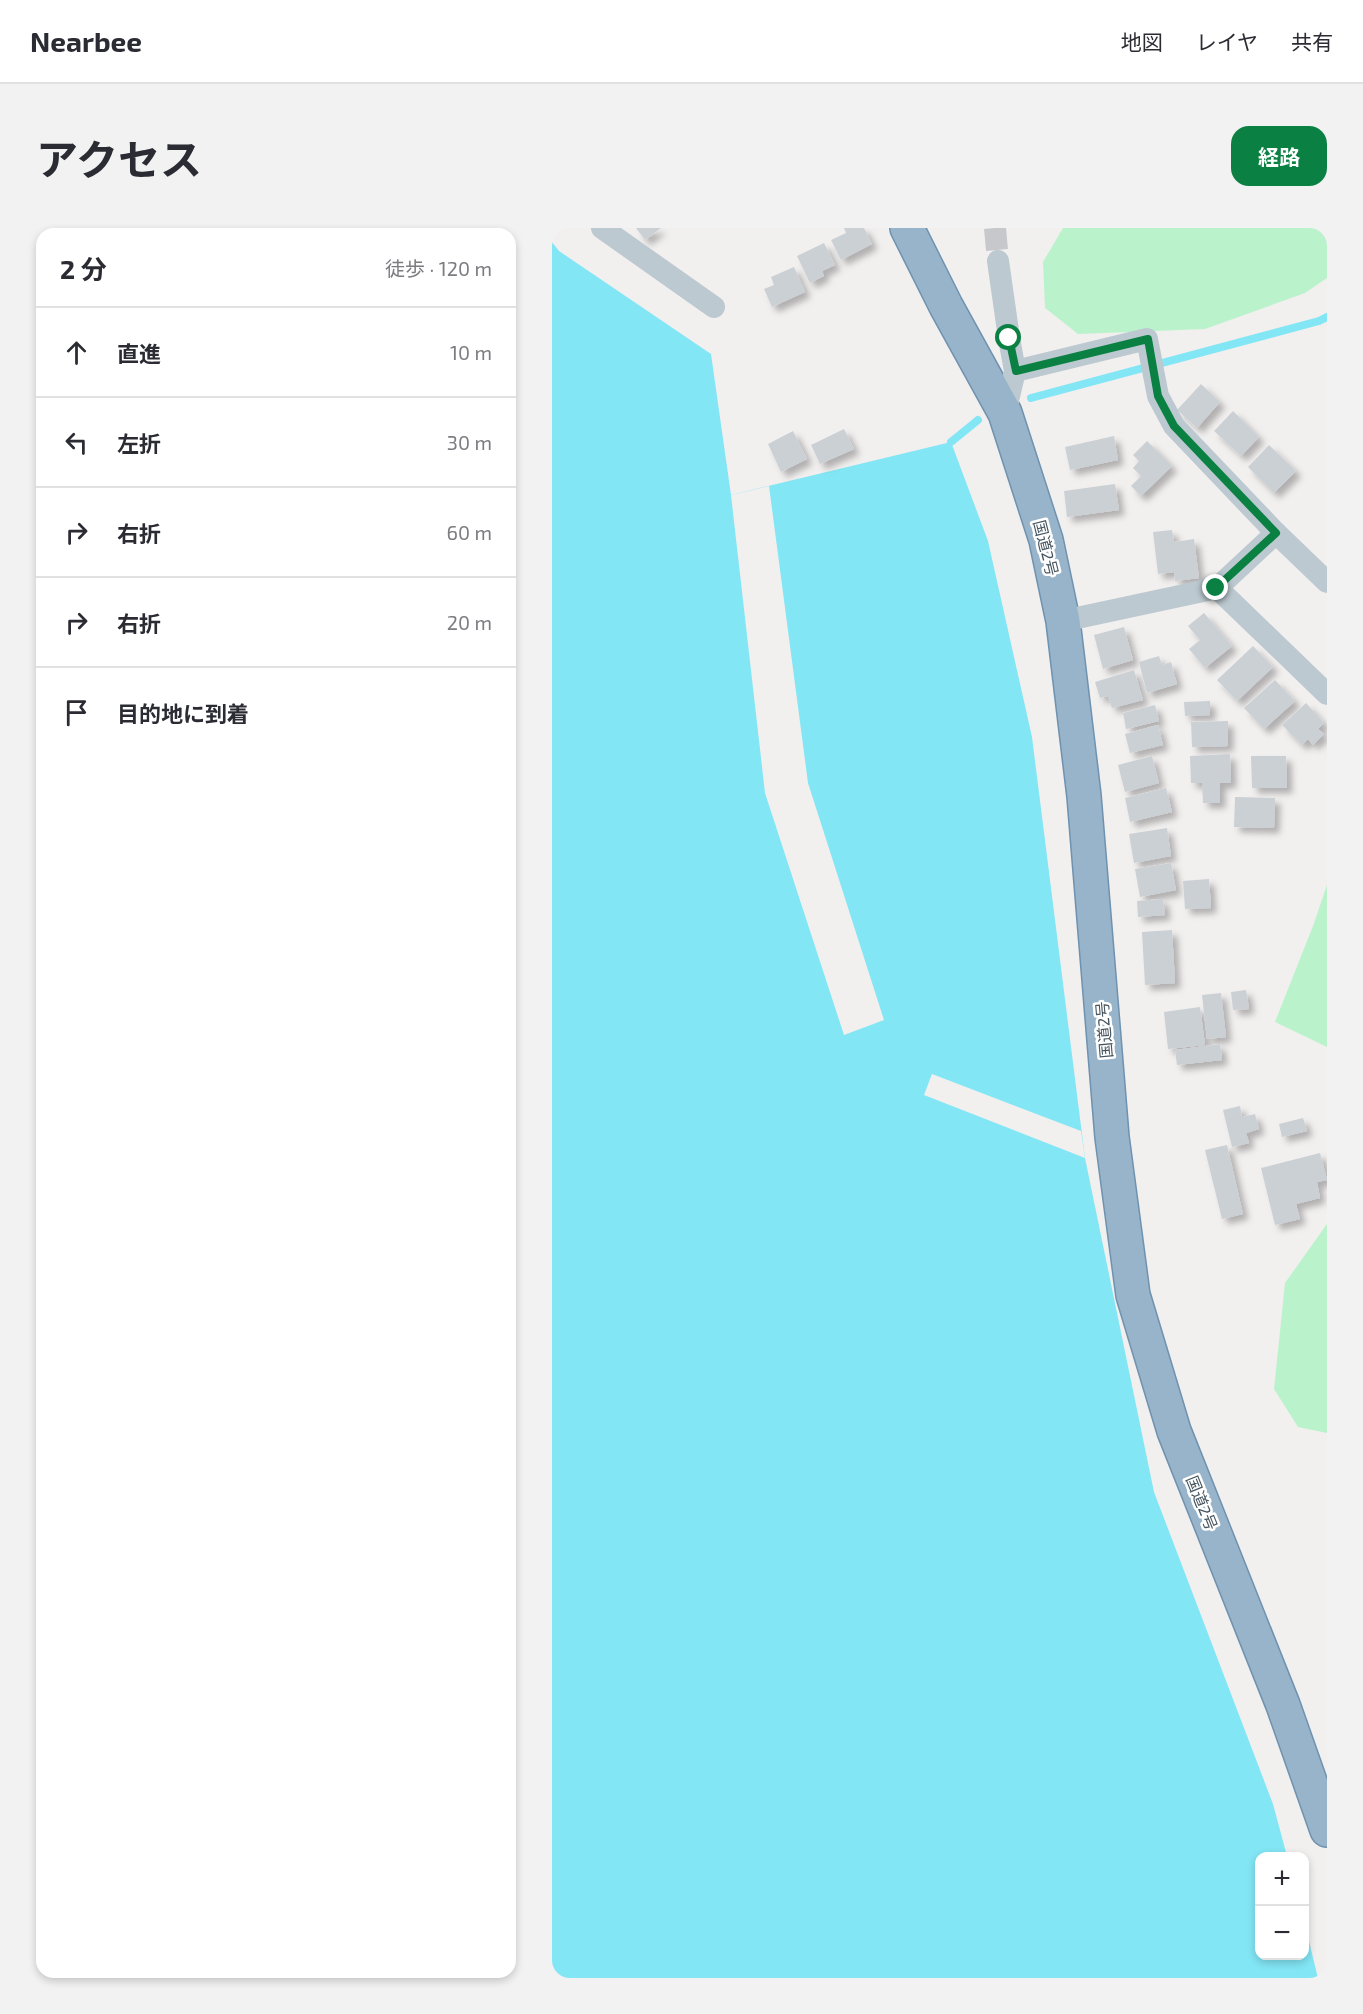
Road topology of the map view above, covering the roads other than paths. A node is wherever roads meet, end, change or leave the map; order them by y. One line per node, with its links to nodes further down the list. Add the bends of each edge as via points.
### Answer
1 (602, 228): 4 (street)
2 (907, 228): 6 (highway, 国道2号)
3 (998, 261): 5 (street)
4 (714, 307)
5 (1016, 371): 6 (street); 7 (street, via 1148,339 1158,396 1174,426)
6 (1005, 413): 10 (highway, 国道2号, via 1046,540)
7 (1276, 533): 8 (street); 9 (street)
8 (1327, 582)
9 (1216, 588): 10 (street); 11 (street)
10 (1063, 621): 12 (highway, 国道2号, via 1084,796 1112,1137 1133,1295 1174,1431 1283,1705)
11 (1327, 694)
12 (1327, 1830)

